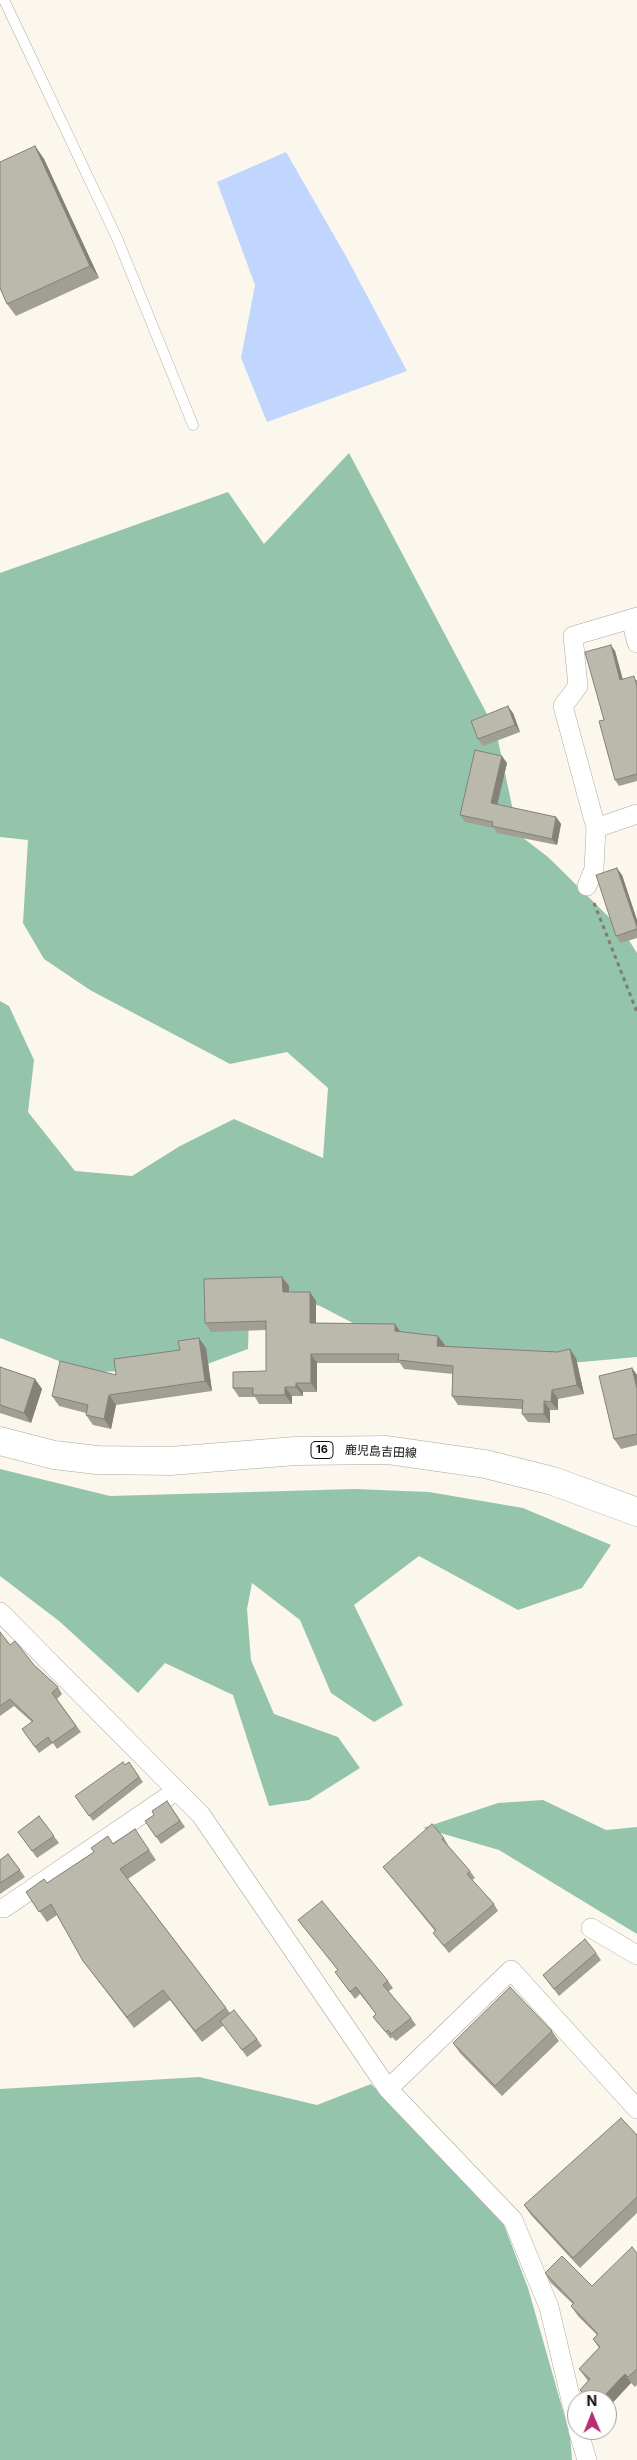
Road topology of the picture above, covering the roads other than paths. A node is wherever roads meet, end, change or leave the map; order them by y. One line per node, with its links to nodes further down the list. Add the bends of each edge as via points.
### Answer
1 (4, 0): 2 (lane, via 117,238)
2 (193, 425)
3 (634, 618): 4 (street); 6 (street, via 573,636 578,686 563,706)
4 (637, 643)
5 (637, 814): 6 (street)
6 (596, 828): 7 (street, via 594,869)
7 (587, 886)
8 (0, 1441): 9 (main road, 鹿児島吉田線 / 16, via 54,1455 97,1460 170,1461 296,1451 387,1450 485,1464 553,1481)
9 (637, 1512)
10 (0, 1612): 11 (street)
11 (176, 1790): 12 (street); 15 (street, via 201,1815)
12 (4, 1908)
13 (591, 1928): 14 (street)
14 (637, 1955)
15 (388, 2089): 16 (street, via 511,1970); 17 (street, via 513,2220 548,2306)
16 (637, 2109)
17 (568, 2390)
18 (581, 2440): 19 (street)
19 (587, 2460)

